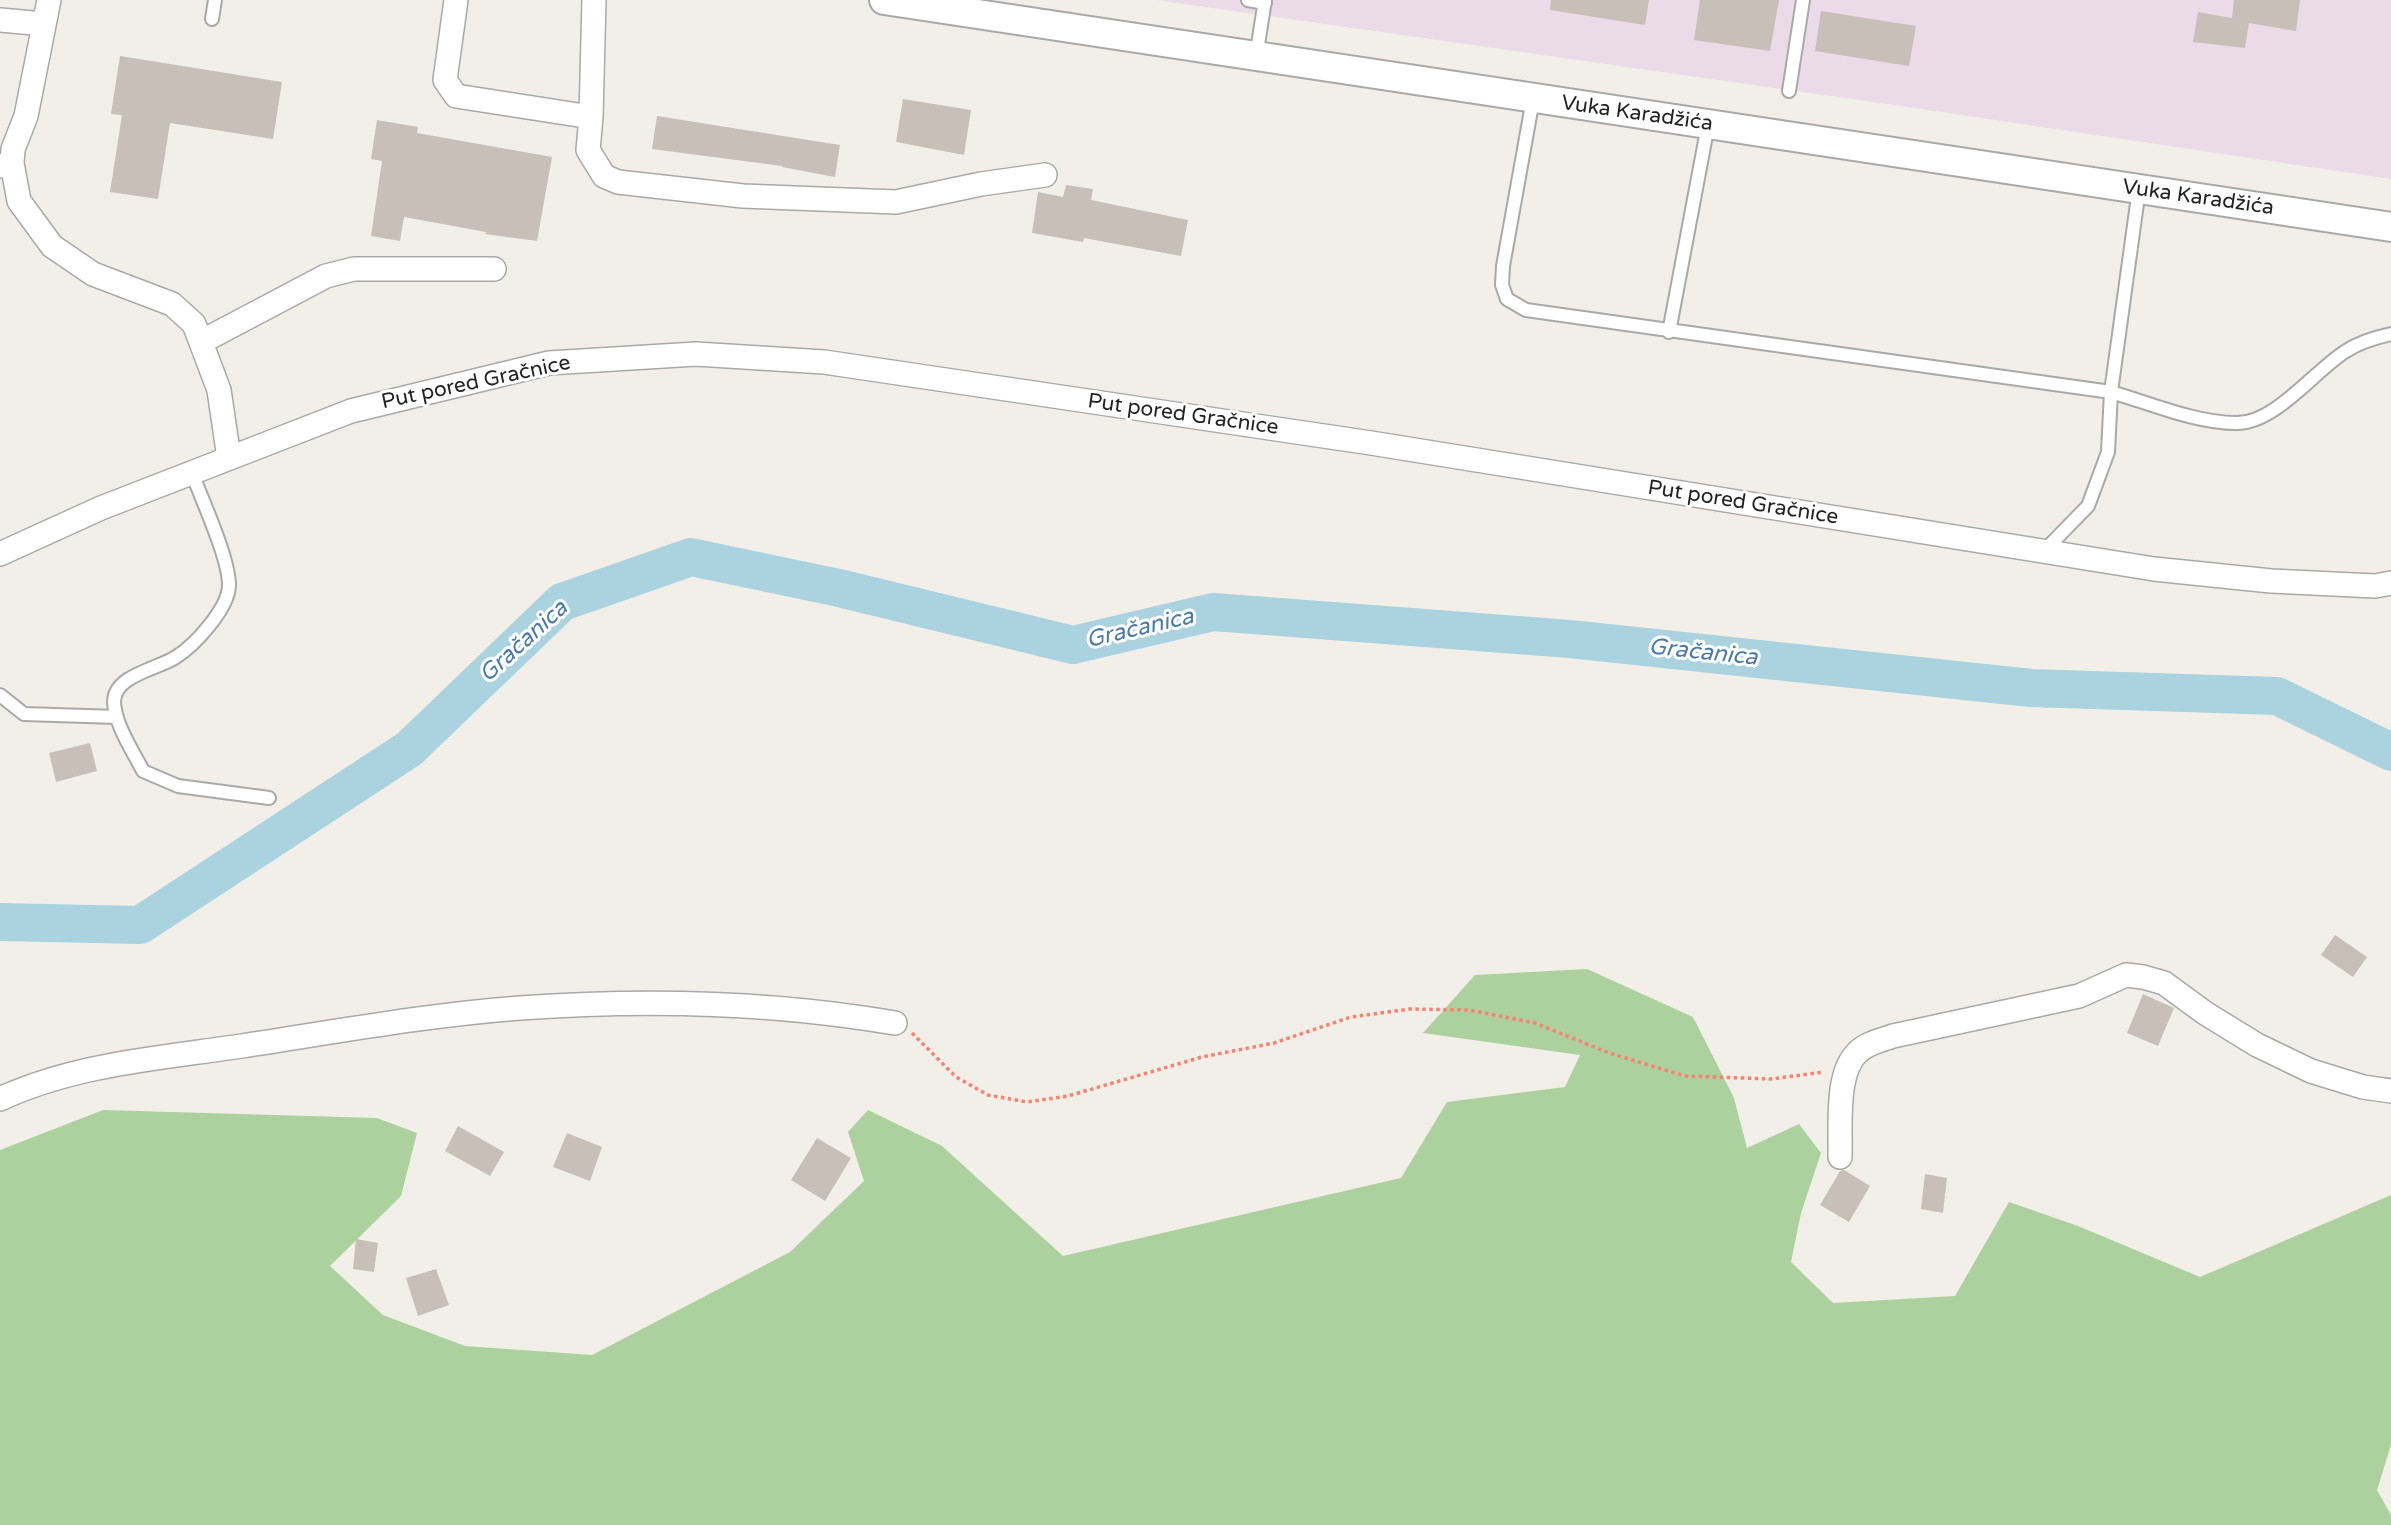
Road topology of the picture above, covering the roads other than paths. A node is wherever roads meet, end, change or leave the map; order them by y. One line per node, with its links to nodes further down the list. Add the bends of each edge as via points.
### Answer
1 (49, 0): 12 (street)
2 (215, 0): 10 (lane)
3 (456, 0): 16 (street, via 445,80 456,96)
4 (594, 0): 16 (street)
5 (884, 0): 9 (street, Vuka Karadžića)
6 (1248, 0): 8 (lane)
7 (1803, 0): 14 (lane)
8 (1265, 2): 13 (lane)
9 (973, 7): 13 (street, Vuka Karadžića)
10 (212, 19)
11 (0, 20): 12 (street)
12 (44, 24): 18 (street, via 26,116)
13 (1255, 57): 15 (street, Vuka Karadžića)
14 (1789, 90)
15 (1533, 99): 17 (street, Vuka Karadžića); 23 (lane, via 1503,266 1507,299 1527,310)
16 (591, 117): 19 (street, via 588,150 604,176 618,181 743,196 896,202)
17 (1707, 125): 20 (street, Vuka Karadžića); 23 (lane)
18 (6, 164): 25 (street, via 19,201 52,246 93,274 173,304 194,324)
19 (1045, 175)
20 (2139, 189): 21 (street, Vuka Karadžića); 26 (lane)
21 (2391, 227)
22 (494, 268): 25 (street, via 354,269 326,276)
23 (1669, 332): 26 (lane)
24 (2391, 334): 26 (lane, via 2347,350 2258,419 2237,424)
25 (201, 342): 27 (street, via 219,390)
26 (2111, 392): 29 (lane, via 2108,452 2088,506)
27 (229, 458): 28 (street, Put pored Gračnice); 29 (street, Put pored Gračnice, via 351,411 549,363 696,354 866,368 1371,443)
28 (192, 473): 30 (street, Put pored Gračnice); 33 (lane, via 225,564 229,587 223,607 177,656 124,682 114,700)
29 (2043, 552): 31 (street, Put pored Gračnice, via 2271,581)
30 (0, 554)
31 (2391, 583)
32 (0, 695): 33 (lane, via 24,714)
33 (117, 717): 34 (lane, via 143,771 178,786)
34 (269, 798)
35 (895, 1023): 37 (street, via 767,1007 521,1008 84,1070)
36 (2391, 1091): 38 (street, via 2311,1071 2215,1020 2164,983 2126,975 2079,996 1893,1036 1859,1051 1847,1066 1843,1085)
37 (0, 1099)
38 (1840, 1157)

